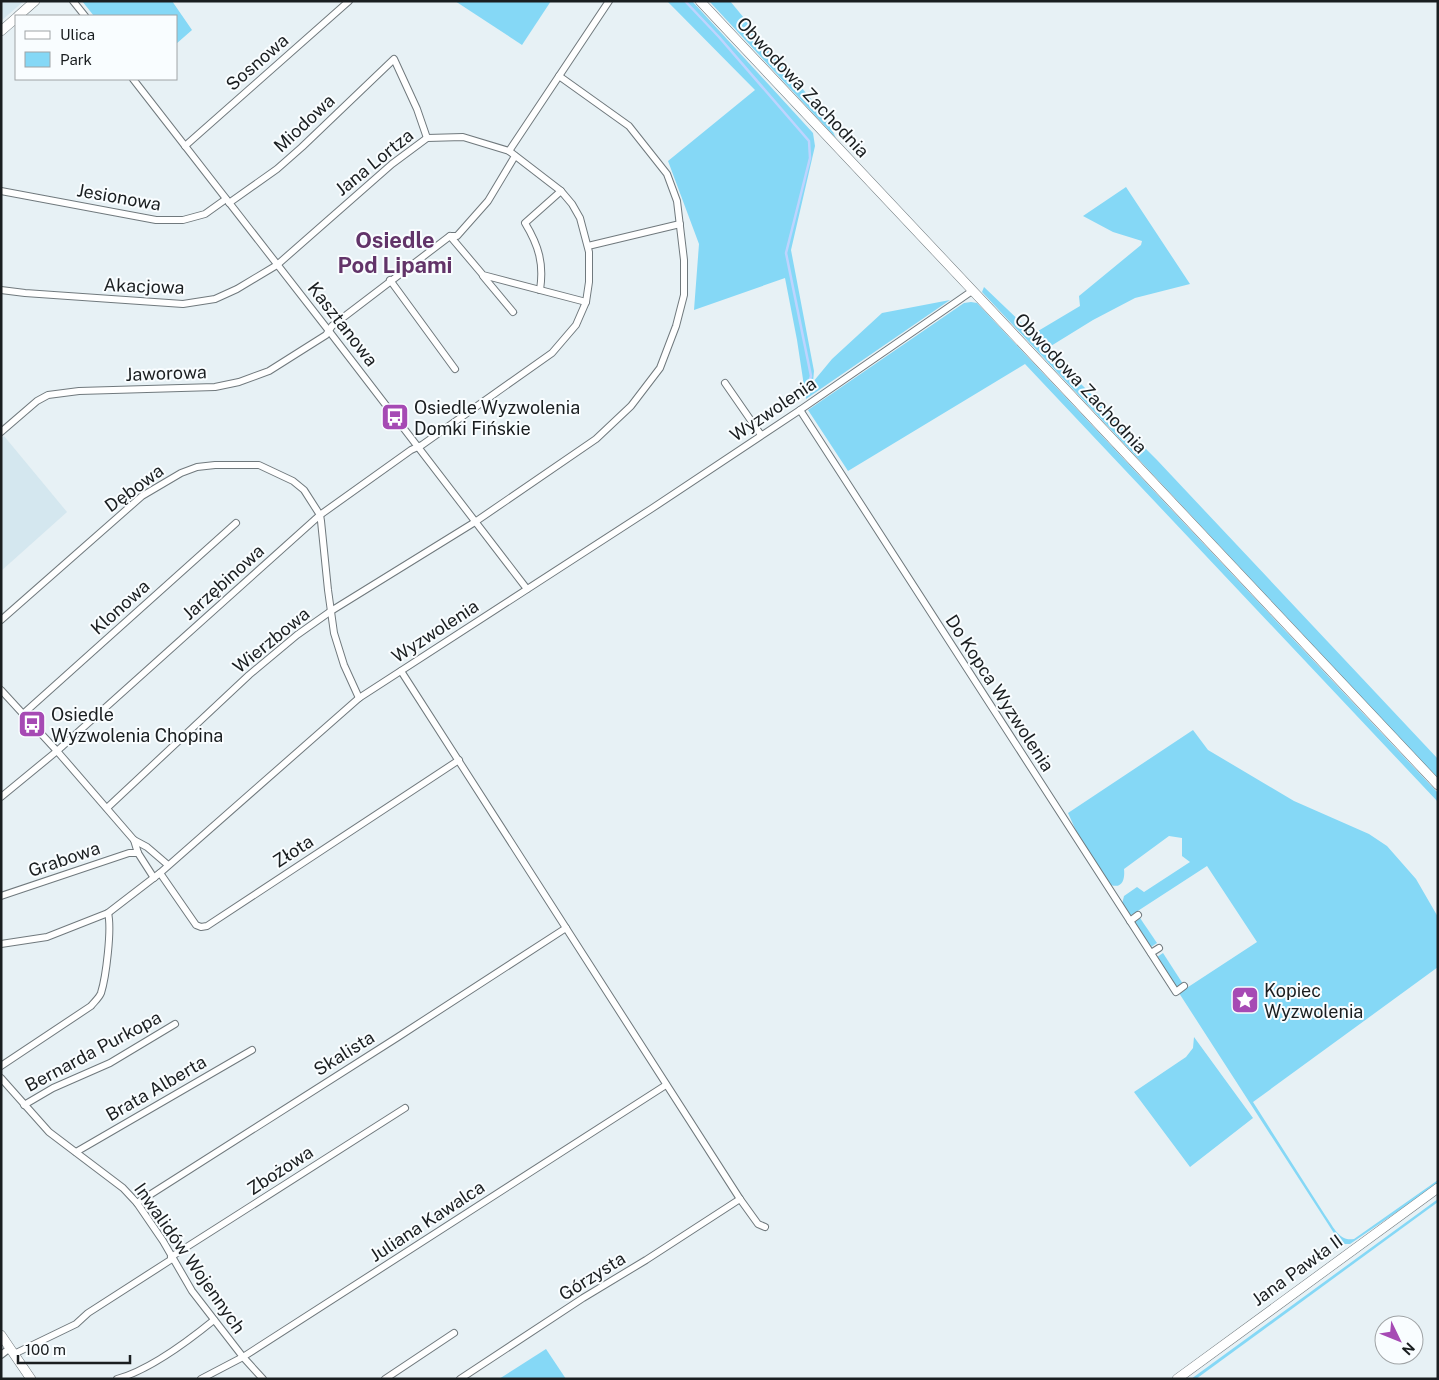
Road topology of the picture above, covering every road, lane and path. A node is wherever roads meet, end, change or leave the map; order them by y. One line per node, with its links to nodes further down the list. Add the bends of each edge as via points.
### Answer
1 (35, 1): 6 (main road)
2 (73, 1): 7 (street)
3 (349, 1): 13 (street, Sosnowa)
4 (609, 1): 10 (street)
5 (700, 1): 27 (main road, Obwodowa Zachodnia)
6 (19, 15)
7 (84, 15)
8 (15, 19): 9 (main road)
9 (1, 31)
10 (560, 76): 14 (street); 19 (street, Wierzbowa, via 629,126 666,174 677,201)
11 (134, 80): 13 (street, Kasztanowa)
12 (427, 138): 14 (street, Jana Lortza, via 463,137); 18 (street, Miodowa, via 394,59 277,169); 22 (street, Jana Lortza, via 392,164)
13 (185, 146): 18 (street, Kasztanowa)
14 (509, 151): 15 (street, Jana Lortza)
15 (516, 156): 17 (street, Jana Lortza); 20 (street, Jaworowa, via 488,201 457,236)
16 (1, 191): 18 (street, Jesionowa, via 156,220 183,220 205,214)
17 (561, 191): 21 (street, Jana Lortza, via 580,218); 26 (street, via 525,223 540,256)
18 (228, 201): 22 (street, Kasztanowa)
19 (680, 224): 21 (street); 39 (street, Wierzbowa, via 684,294 660,368 631,406 596,439)
20 (450, 236): 23 (street); 24 (street, Jaworowa)
21 (588, 246): 29 (street, Jana Lortza)
22 (277, 265): 25 (street, Akacjowa, via 216,299 183,304); 31 (street, Kasztanowa)
23 (483, 275): 26 (street); 30 (street)
24 (390, 280): 31 (street, Jaworowa); 32 (street)
25 (5, 290): 28 (street)
26 (540, 290): 29 (street)
27 (972, 292): 34 (street, Wyzwolenia); 50 (main road, Obwodowa Zachodnia)
28 (1, 298)
29 (586, 302): 37 (street, Jarzębinowa, via 576,325 552,353)
30 (513, 312)
31 (329, 330): 35 (street, Jaworowa, via 268,371 239,382 214,387 79,391 48,395); 37 (street, Kasztanowa)
32 (455, 369)
33 (725, 383): 36 (street)
34 (800, 410): 36 (street, Wyzwolenia); 60 (street, Do Kopca Wyzwolenia)
35 (1, 432)
36 (762, 436): 41 (street, Wyzwolenia)
37 (418, 447): 38 (street, Jarzębinowa); 39 (street, Kasztanowa)
38 (320, 515): 42 (street, Dębowa); 43 (street, Dębowa, via 304,490 293,481 259,465 215,465 189,470 142,496); 48 (street, Jarzębinowa)
39 (475, 522): 41 (street, Kasztanowa); 42 (street, Wierzbowa)
40 (236, 523): 47 (street, Klonowa)
41 (527, 589): 44 (street, Wyzwolenia)
42 (331, 611): 46 (street, Dębowa, via 344,665); 52 (street, Wierzbowa, via 249,675)
43 (1, 620)
44 (401, 671): 46 (street, Wyzwolenia); 49 (street)
45 (2, 693): 47 (street)
46 (359, 698): 55 (street, Wyzwolenia)
47 (23, 714): 48 (street)
48 (57, 751): 51 (street, Jarzębinowa); 52 (street)
49 (459, 760): 56 (street, Złota, via 207,926 196,925); 61 (street)
50 (1438, 785)
51 (1, 797)
52 (107, 808): 53 (street)
53 (134, 840): 54 (street); 55 (street)
54 (138, 853): 56 (street); 57 (street, Grabowa, via 128,853)
55 (168, 865): 56 (street, Wyzwolenia)
56 (157, 875): 58 (street, Wyzwolenia)
57 (1, 896)
58 (108, 913): 62 (street, Wyzwolenia, via 47,937); 68 (street, via 106,966 100,994 91,1006)
59 (1138, 915): 60 (street)
60 (1130, 921): 64 (street, Do Kopca Wyzwolenia)
61 (566, 928): 70 (street); 76 (street, Skalista)
62 (1, 944)
63 (1159, 948): 64 (street)
64 (1151, 953): 65 (street, Do Kopca Wyzwolenia, via 1176,992)
65 (1184, 986)
66 (175, 1024): 71 (street, Bernarda Purkopa, via 110,1064 52,1088)
67 (252, 1050): 73 (street, Brata Alberta)
68 (1, 1066)
69 (1, 1078): 71 (street, Inwalidów Wojennych)
70 (666, 1085): 75 (street); 84 (street, Juliana Kawalca)
71 (24, 1105): 73 (street, Inwalidów Wojennych, via 48,1132)
72 (405, 1108): 78 (street, Zbożowa)
73 (76, 1152): 76 (street, Inwalidów Wojennych, via 123,1188)
74 (1438, 1188): 91 (main road, Jana Pawła II)
75 (740, 1199): 77 (street, via 758,1224); 90 (street, Górzysta)
76 (137, 1203): 78 (street, Inwalidów Wojennych)
77 (765, 1227)
78 (172, 1258): 79 (street, Inwalidów Wojennych); 82 (street, Zbożowa, via 76,1324)
79 (214, 1320): 84 (street, Inwalidów Wojennych); 86 (street, via 154,1363)
80 (454, 1333): 89 (street)
81 (1, 1335): 82 (main road)
82 (12, 1351): 83 (street, Zbożowa); 85 (main road)
83 (1, 1355)
84 (243, 1357): 87 (street, Juliana Kawalca); 88 (street, Inwalidów Wojennych)
85 (31, 1379)
86 (117, 1379)
87 (201, 1379)
88 (263, 1379)
89 (385, 1379)
90 (460, 1379)
91 (1177, 1379)

